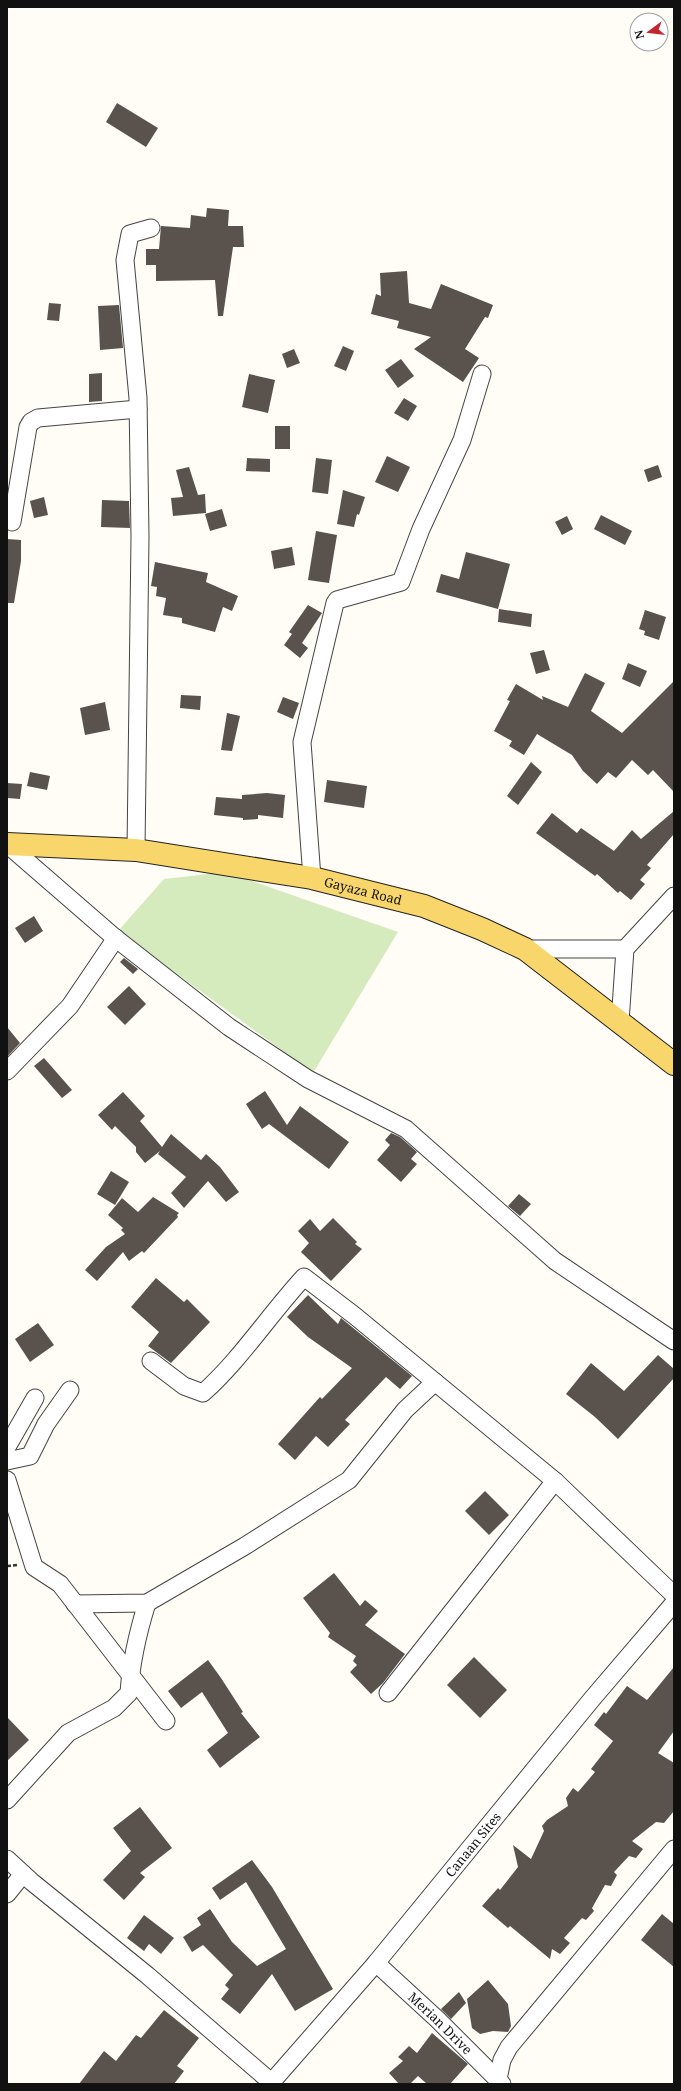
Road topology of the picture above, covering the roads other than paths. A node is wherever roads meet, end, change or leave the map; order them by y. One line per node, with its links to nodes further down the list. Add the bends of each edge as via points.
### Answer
1 (151, 228): 3 (street, via 130,234 125,260)
2 (482, 374): 7 (street, via 462,440 421,529 401,582 337,600 335,603 302,742)
3 (138, 408): 4 (street, via 38,418 32,422 28,427); 6 (street, via 140,536)
4 (12, 522)
5 (8, 844): 6 (main road, Gayaza Road); 9 (street)
6 (136, 850): 7 (main road, Gayaza Road)
7 (312, 878): 10 (main road, Gayaza Road, via 424,906)
8 (674, 896): 11 (street)
9 (116, 938): 14 (street, via 70,1006); 15 (street, via 229,1027 308,1079 406,1128 555,1261)
10 (525, 949): 11 (street); 12 (main road, Gayaza Road)
11 (625, 949): 12 (street)
12 (620, 1022): 13 (main road, Gayaza Road)
13 (674, 1064)
14 (7, 1071)
15 (674, 1340)
16 (151, 1361): 17 (street, via 184,1386 203,1393 220,1378 304,1277)
17 (435, 1382): 23 (street); 25 (street, via 405,1410 349,1480 245,1546)
18 (70, 1390): 21 (street, via 46,1424 30,1456)
19 (35, 1398): 20 (street)
20 (7, 1447)
21 (7, 1460)
22 (7, 1481): 27 (street, via 33,1566 60,1584)
23 (555, 1481): 24 (street); 29 (street)
24 (674, 1595)
25 (147, 1603): 27 (street); 28 (street, via 138,1632)
26 (674, 1603): 36 (street, Canaan Sites)
27 (75, 1604): 28 (street)
28 (130, 1675): 30 (street); 31 (street, via 129,1693 114,1708 68,1733)
29 (388, 1693)
30 (166, 1721)
31 (7, 1800)
32 (674, 1849): 37 (street, via 509,2047 502,2060)
33 (7, 1859): 34 (street)
34 (23, 1874): 35 (street); 38 (street, via 147,1975)
35 (7, 1894)
36 (376, 1963): 37 (street, Merian Drive); 38 (street, Canaan Sites)
37 (500, 2081)
38 (270, 2083)

